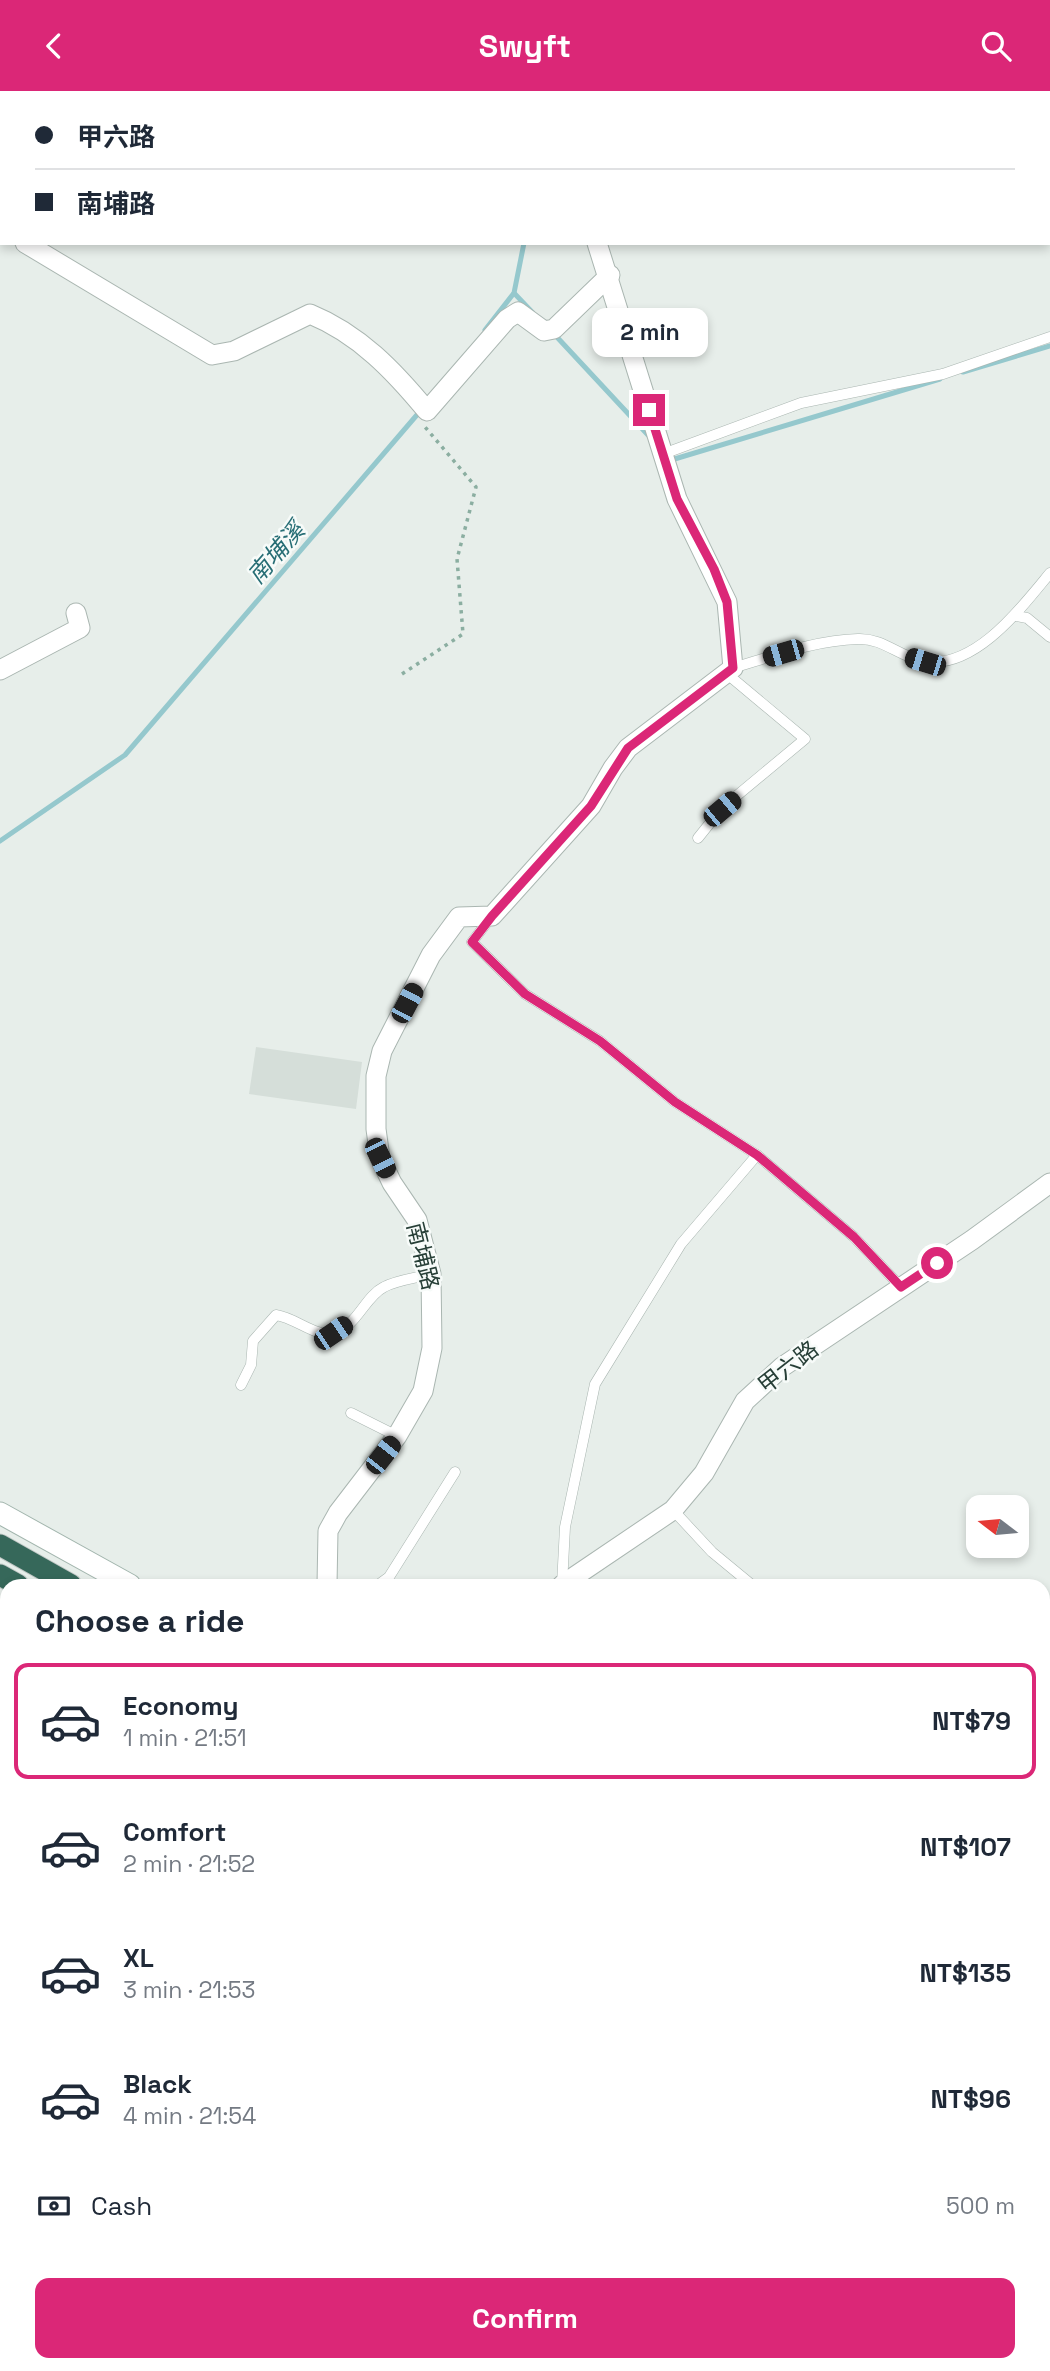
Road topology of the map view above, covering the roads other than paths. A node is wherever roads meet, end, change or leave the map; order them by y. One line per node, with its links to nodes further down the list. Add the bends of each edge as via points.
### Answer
1 (28, 245): 3 (street, via 212,355 234,351 310,314 332,323 387,364 427,411 507,319 518,313 544,331 554,329)
2 (598, 245): 3 (street)
3 (610, 275): 5 (street)
4 (1050, 337): 5 (lane, via 943,374 801,403)
5 (663, 454): 11 (street, via 677,499 727,602)
6 (1050, 573): 8 (lane)
7 (76, 613): 10 (street, via 80,628)
8 (1016, 616): 9 (lane, via 1027,618); 11 (lane, via 989,639 940,662 925,662 888,644 858,639 809,646)
9 (1050, 637)
10 (0, 670)
11 (730, 671): 12 (lane, via 805,739 722,809); 13 (street, via 628,748 591,806)
12 (698, 838)
13 (492, 916): 14 (lane, via 472,942 525,994 600,1041 675,1102); 16 (street, 南埔路, via 460,917 432,955 382,1051 376,1076 380,1158 417,1220)
14 (757, 1155): 17 (lane, via 854,1237); 29 (lane, via 681,1244 595,1384 565,1527)
15 (1050, 1183): 17 (street, 甲六路)
16 (431, 1274): 18 (lane, via 382,1288 358,1317 333,1333 315,1333 292,1318 276,1315 253,1342 251,1365); 20 (street, 南埔路, via 432,1348 423,1391)
17 (901, 1287): 22 (street, 甲六路, via 782,1367 746,1401 704,1473)
18 (241, 1385)
19 (351, 1413): 20 (lane)
20 (397, 1436): 27 (street, 南埔路, via 328,1531)
21 (455, 1472): 28 (lane)
22 (673, 1510): 30 (street, 甲六路); 31 (lane)
23 (0, 1513): 26 (street)
24 (0, 1545): 25 (highway)
25 (60, 1579)
26 (119, 1579)
27 (327, 1579)
28 (386, 1579)
29 (562, 1579)
30 (571, 1579)
31 (745, 1579)

